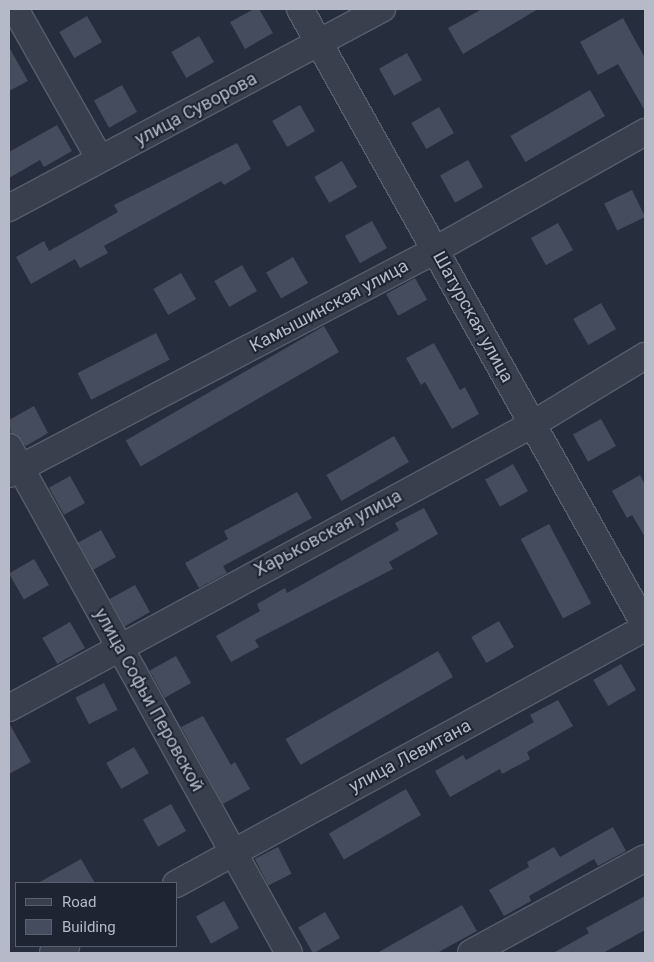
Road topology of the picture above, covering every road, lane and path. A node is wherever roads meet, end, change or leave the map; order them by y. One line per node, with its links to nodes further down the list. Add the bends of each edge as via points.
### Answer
1 (15, 9): 6 (street)
2 (300, 9): 4 (street, Шатурская улица)
3 (382, 9): 4 (street, улица Суворова)
4 (320, 44): 6 (street, улица Суворова); 8 (street, Шатурская улица)
5 (645, 132): 8 (street, Камышинская улица)
6 (100, 159): 7 (street, улица Суворова)
7 (9, 208)
8 (435, 250): 10 (street, Шатурская улица); 11 (street, Камышинская улица)
9 (645, 356): 10 (street, Харьковская улица)
10 (533, 424): 12 (street, Шатурская улица); 13 (street, Харьковская улица)
11 (13, 463): 13 (street, улица Софьи Перовской)
12 (645, 627): 15 (street, улица Левитана)
13 (118, 646): 14 (street, Харьковская улица); 15 (street, улица Софьи Перовской)
14 (9, 708)
15 (233, 852): 17 (street, улица Левитана); 20 (street, улица Софьи Перовской)
16 (645, 858): 21 (street)
17 (178, 883)
18 (64, 947): 19 (street)
19 (53, 953)
20 (289, 953)
21 (471, 953)

